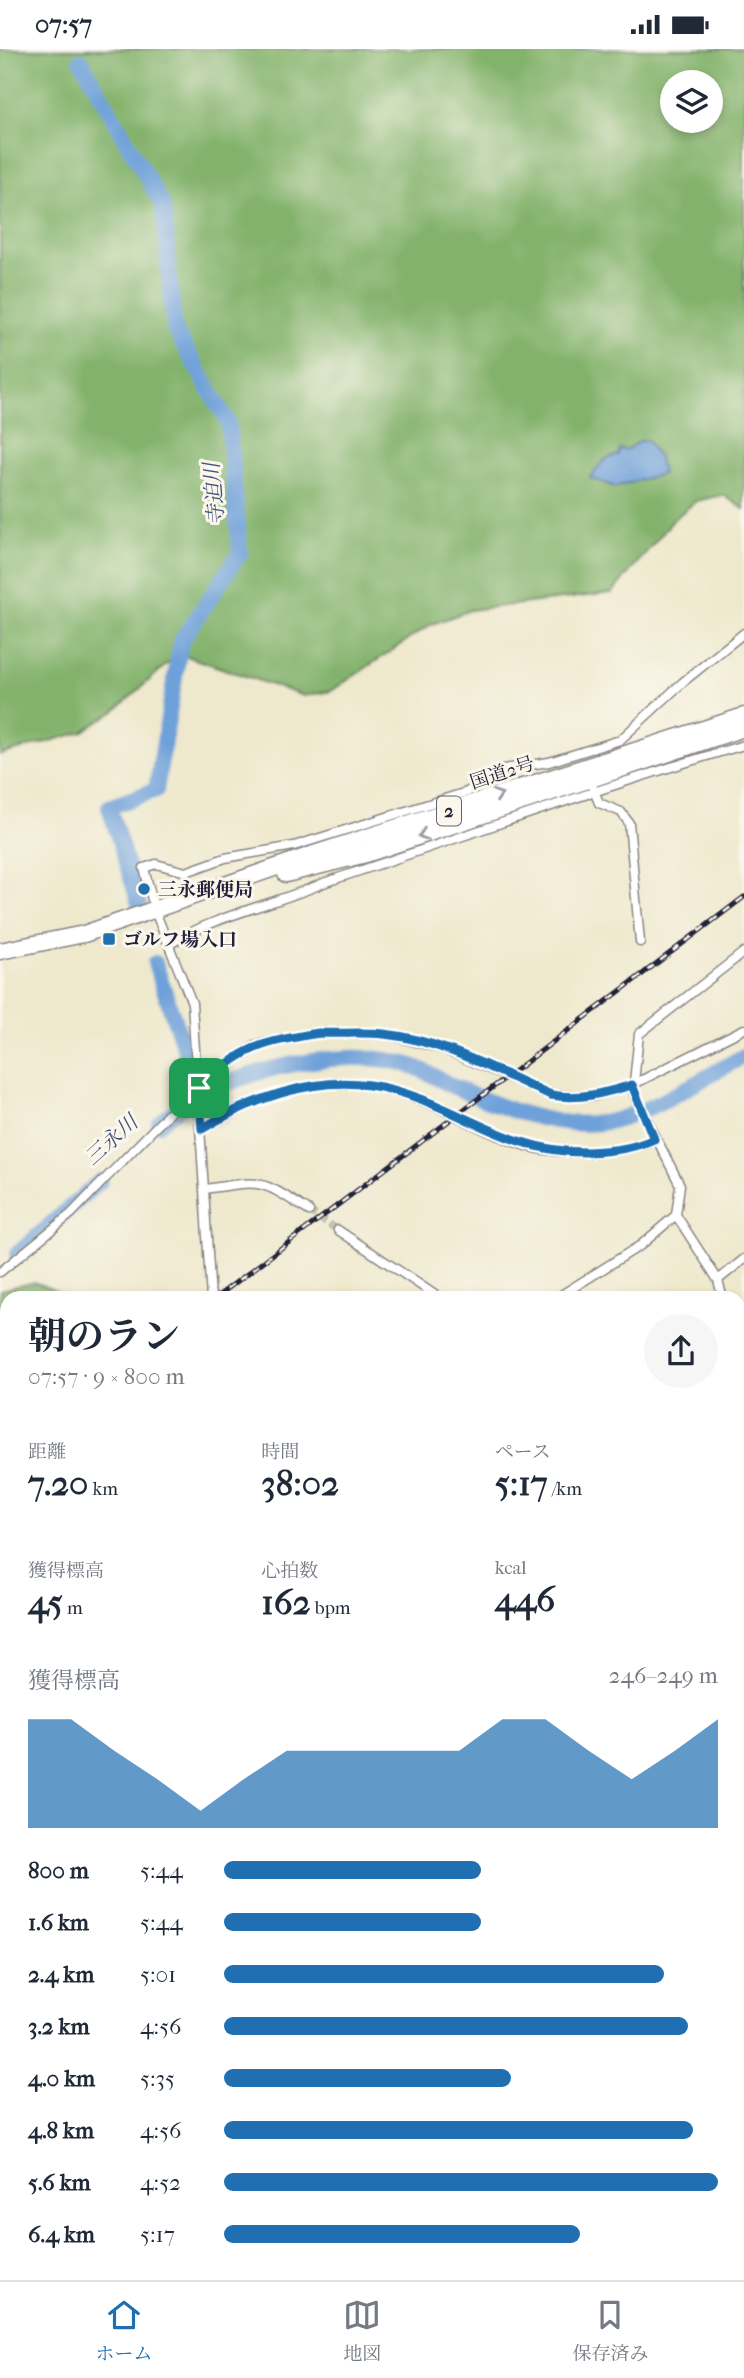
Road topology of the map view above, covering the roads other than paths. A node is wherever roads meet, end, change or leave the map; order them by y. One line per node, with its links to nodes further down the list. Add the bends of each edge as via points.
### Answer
1 (744, 633): 6 (street, via 620,740 582,754 504,769 467,792 294,846 225,858 186,873 149,865 144,868 145,876)
2 (744, 716): 6 (highway, 国道2号 / 2, one-way to 2, via 317,853)
3 (744, 728): 6 (highway, 国道2号 / 2, one-way to 6, via 366,854)
4 (744, 745): 5 (street)
5 (594, 790): 7 (street, via 599,803 621,812 629,823); 8 (street, via 207,923)
6 (155, 911): 8 (street); 9 (highway, 国道2号 / 2, via 84,934)
7 (640, 942)
8 (170, 944): 12 (street, via 192,1003)
9 (0, 951)
10 (744, 952): 13 (street, via 639,1034)
11 (744, 1029): 13 (street)
12 (199, 1088): 13 (street, via 256,1045 319,1033 384,1034 414,1040 551,1095 595,1096); 14 (street); 21 (street, via 71,1213)
13 (633, 1089): 15 (street)
14 (202, 1129): 15 (street, via 261,1100 323,1085 355,1084 434,1103 501,1137 539,1149 619,1151); 16 (street)
15 (653, 1136): 18 (street, via 680,1185)
16 (205, 1189): 17 (street, via 266,1184); 23 (street)
17 (309, 1211)
18 (676, 1215): 22 (street); 25 (street, via 641,1245)
19 (338, 1230): 24 (street)
20 (744, 1259): 22 (street)
21 (0, 1272)
22 (718, 1280): 26 (street)
23 (211, 1291)
24 (428, 1291)
25 (568, 1291)
26 (721, 1291)

